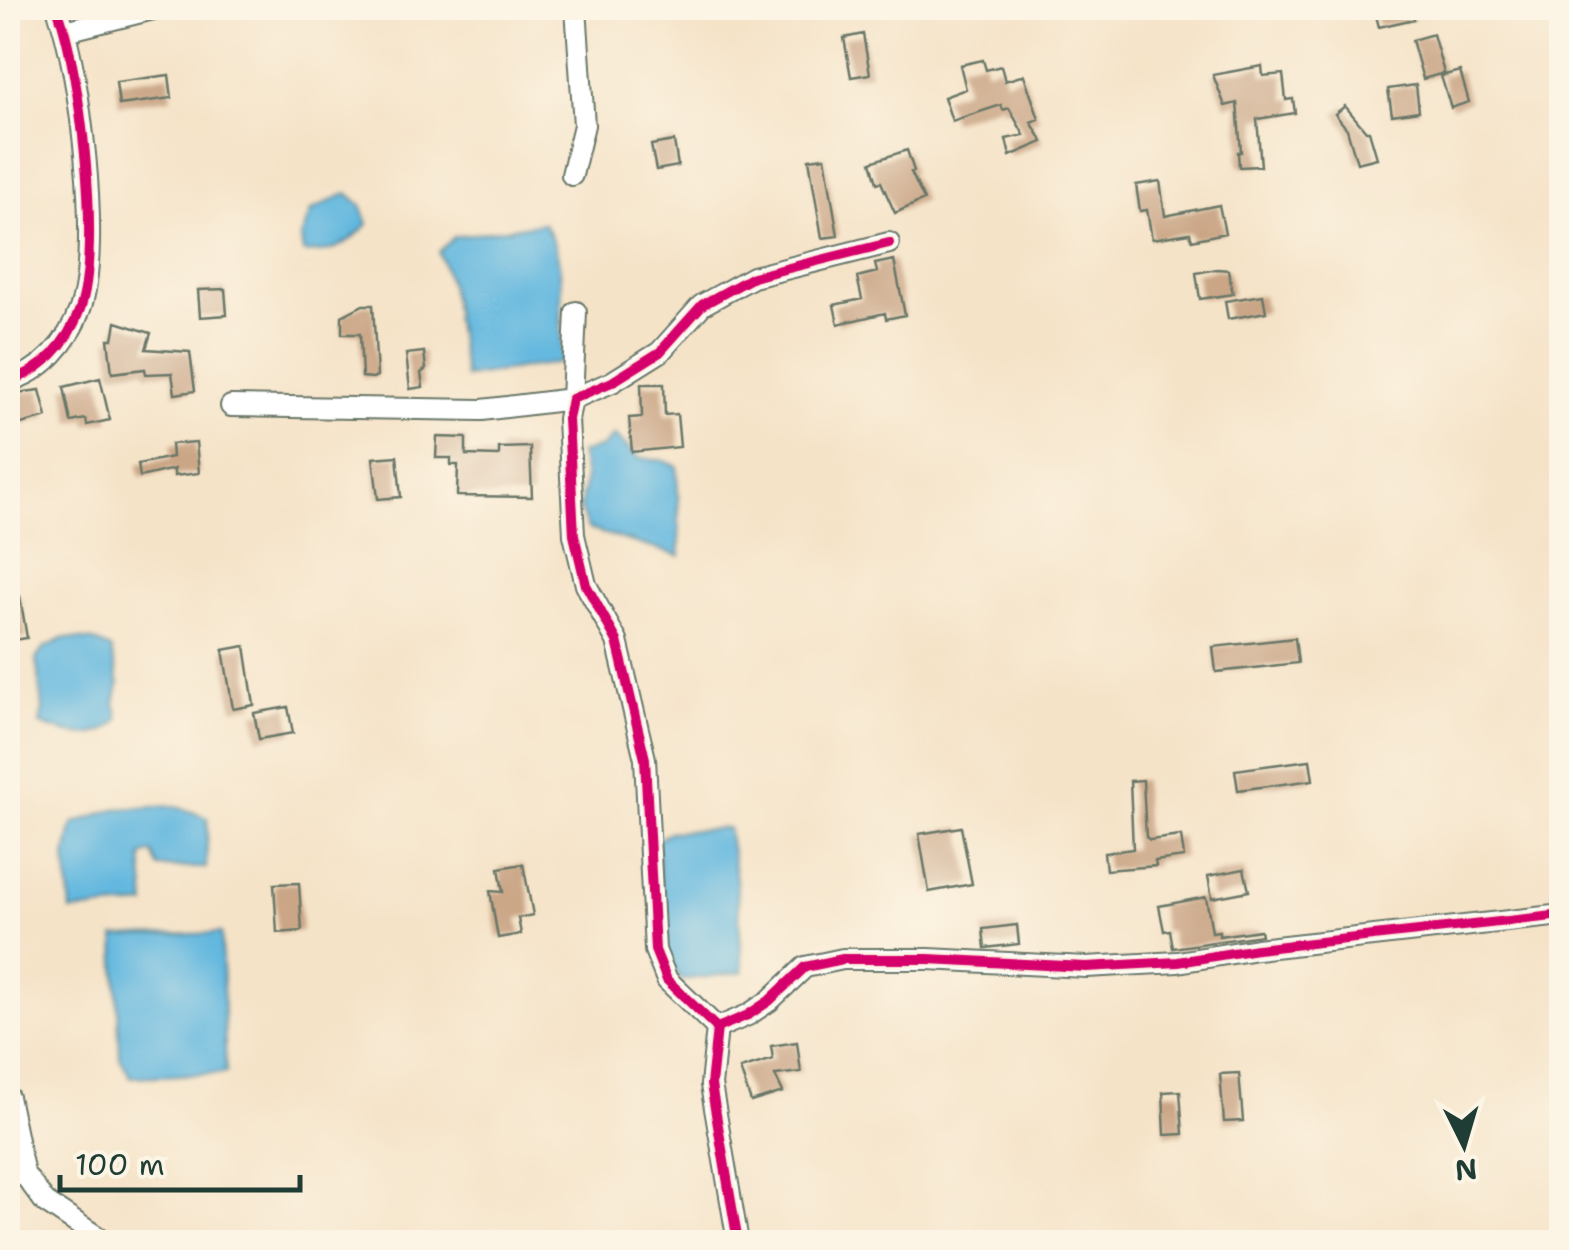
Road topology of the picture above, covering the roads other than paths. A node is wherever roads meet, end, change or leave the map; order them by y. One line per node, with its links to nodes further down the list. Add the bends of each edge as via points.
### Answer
1 (57, 8): 4 (street)
2 (158, 8): 4 (street)
3 (576, 8): 5 (street, via 584,125)
4 (66, 31): 8 (street, via 87,174 90,237 81,306 62,346)
5 (572, 175)
6 (888, 243): 9 (street, via 753,278 702,305 660,352)
7 (576, 312): 9 (street)
8 (8, 381)
9 (572, 399): 10 (street, via 482,410); 12 (street, via 574,535 586,586 617,641 645,759 655,950 667,980)
10 (230, 406)
11 (1562, 916): 12 (street, via 1178,962 1086,967 843,959 806,967 769,1001)
12 (717, 1028): 15 (street, via 711,1084)
13 (8, 1097): 14 (street, via 24,1174 45,1202)
14 (105, 1242)
15 (738, 1242)

